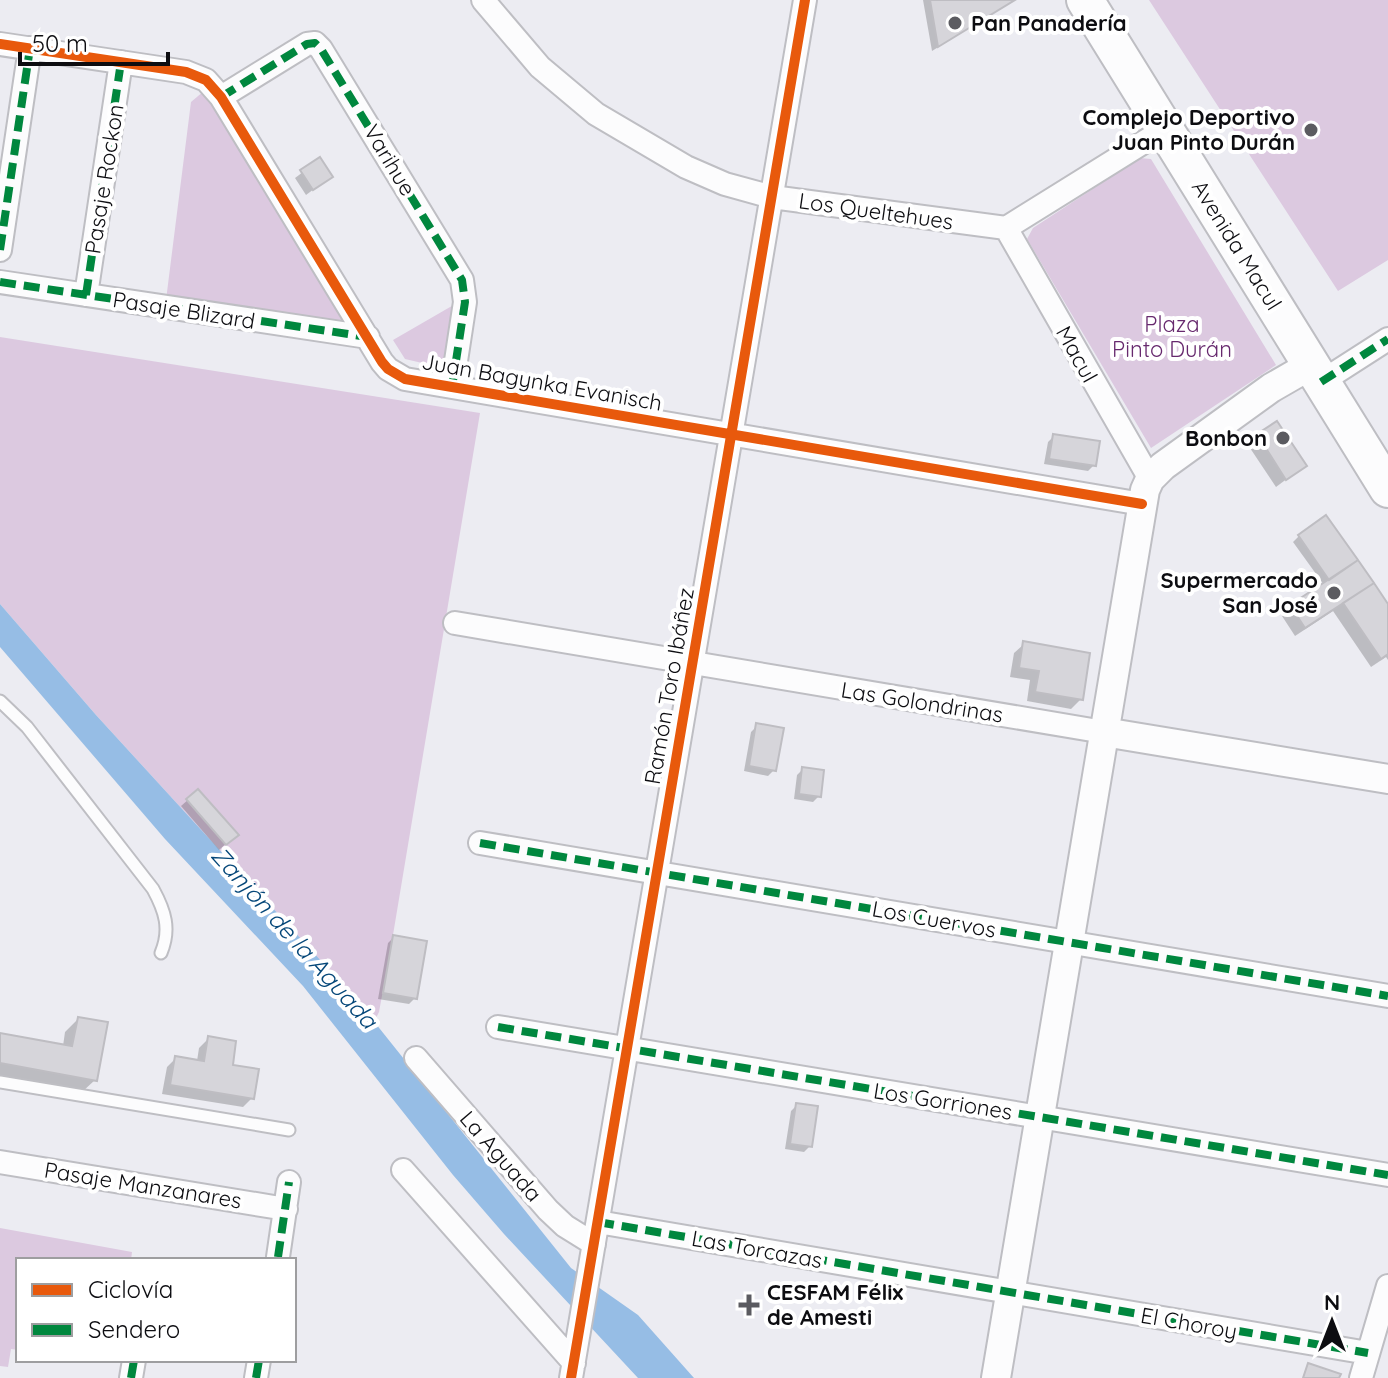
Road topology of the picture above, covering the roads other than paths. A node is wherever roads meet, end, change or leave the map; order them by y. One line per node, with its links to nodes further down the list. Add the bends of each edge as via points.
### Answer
1 (483, 0): 9 (street, Los Queltehues, via 540,67 596,114 686,167)
2 (805, 0): 9 (street, Ramón Toro Ibáñez)
3 (1085, 0): 8 (main road, Avenida Macul)
4 (0, 44): 5 (street, Juan Bagynka Evanisch)
5 (30, 48): 6 (street, Juan Bagynka Evanisch); 11 (street)
6 (121, 62): 7 (street, Juan Bagynka Evanisch, via 196,75); 13 (street, Pasaje Rockon)
7 (221, 97): 14 (street, Juan Bagynka Evanisch); 17 (street, Varihue, via 307,44 321,49 462,280 465,302)
8 (1165, 129): 10 (street); 16 (main road, Avenida Macul)
9 (772, 197): 10 (street, Los Queltehues); 18 (street, Ramón Toro Ibáñez)
10 (1006, 228): 20 (street, Macul)
11 (0, 250)
12 (0, 282): 13 (street, Pasaje Blizard)
13 (86, 295): 14 (street, Pasaje Blizard)
14 (368, 337): 17 (street, Juan Bagynka Evanisch, via 396,375)
15 (1388, 339): 16 (street)
16 (1316, 373): 19 (main road, Avenida Macul); 20 (street, via 1271,388 1163,466)
17 (452, 387): 18 (street, Juan Bagynka Evanisch)
18 (732, 435): 20 (street, Juan Bagynka Evanisch); 22 (street, Ramón Toro Ibáñez)
19 (1388, 489)
20 (1146, 492): 24 (street)
21 (455, 623): 22 (street, Las Golondrinas)
22 (693, 664): 24 (street, Las Golondrinas); 27 (street, Ramón Toro Ibáñez)
23 (0, 701): 29 (lane, via 27,727 153,889 167,926)
24 (1104, 732): 25 (street, Las Golondrinas); 28 (street)
25 (1388, 779)
26 (480, 843): 27 (street, Los Cuervos)
27 (658, 873): 28 (street, Los Cuervos); 32 (street, Ramón Toro Ibáñez)
28 (1069, 942): 30 (street, Los Cuervos); 35 (street)
29 (161, 953)
30 (1388, 996)
31 (498, 1027): 32 (street, Los Gorriones)
32 (628, 1048): 35 (street, Los Gorriones); 42 (street, Ramón Toro Ibáñez)
33 (416, 1058): 42 (street, La Aguada, via 548,1210)
34 (0, 1082): 36 (lane)
35 (1039, 1117): 39 (street, Los Gorriones); 45 (street)
36 (289, 1130)
37 (0, 1162): 41 (street, Pasaje Manzanares)
38 (403, 1170): 47 (street)
39 (1388, 1175)
40 (289, 1182): 41 (street)
41 (286, 1209): 43 (street)
42 (595, 1241): 45 (street, Las Torcazas); 47 (street, Ramón Toro Ibáñez)
43 (278, 1257)
44 (1388, 1286): 46 (street)
45 (1010, 1292): 46 (street, El Choroy); 48 (street)
46 (1368, 1353): 49 (street)
47 (572, 1370)
48 (996, 1378)
49 (1361, 1378)

